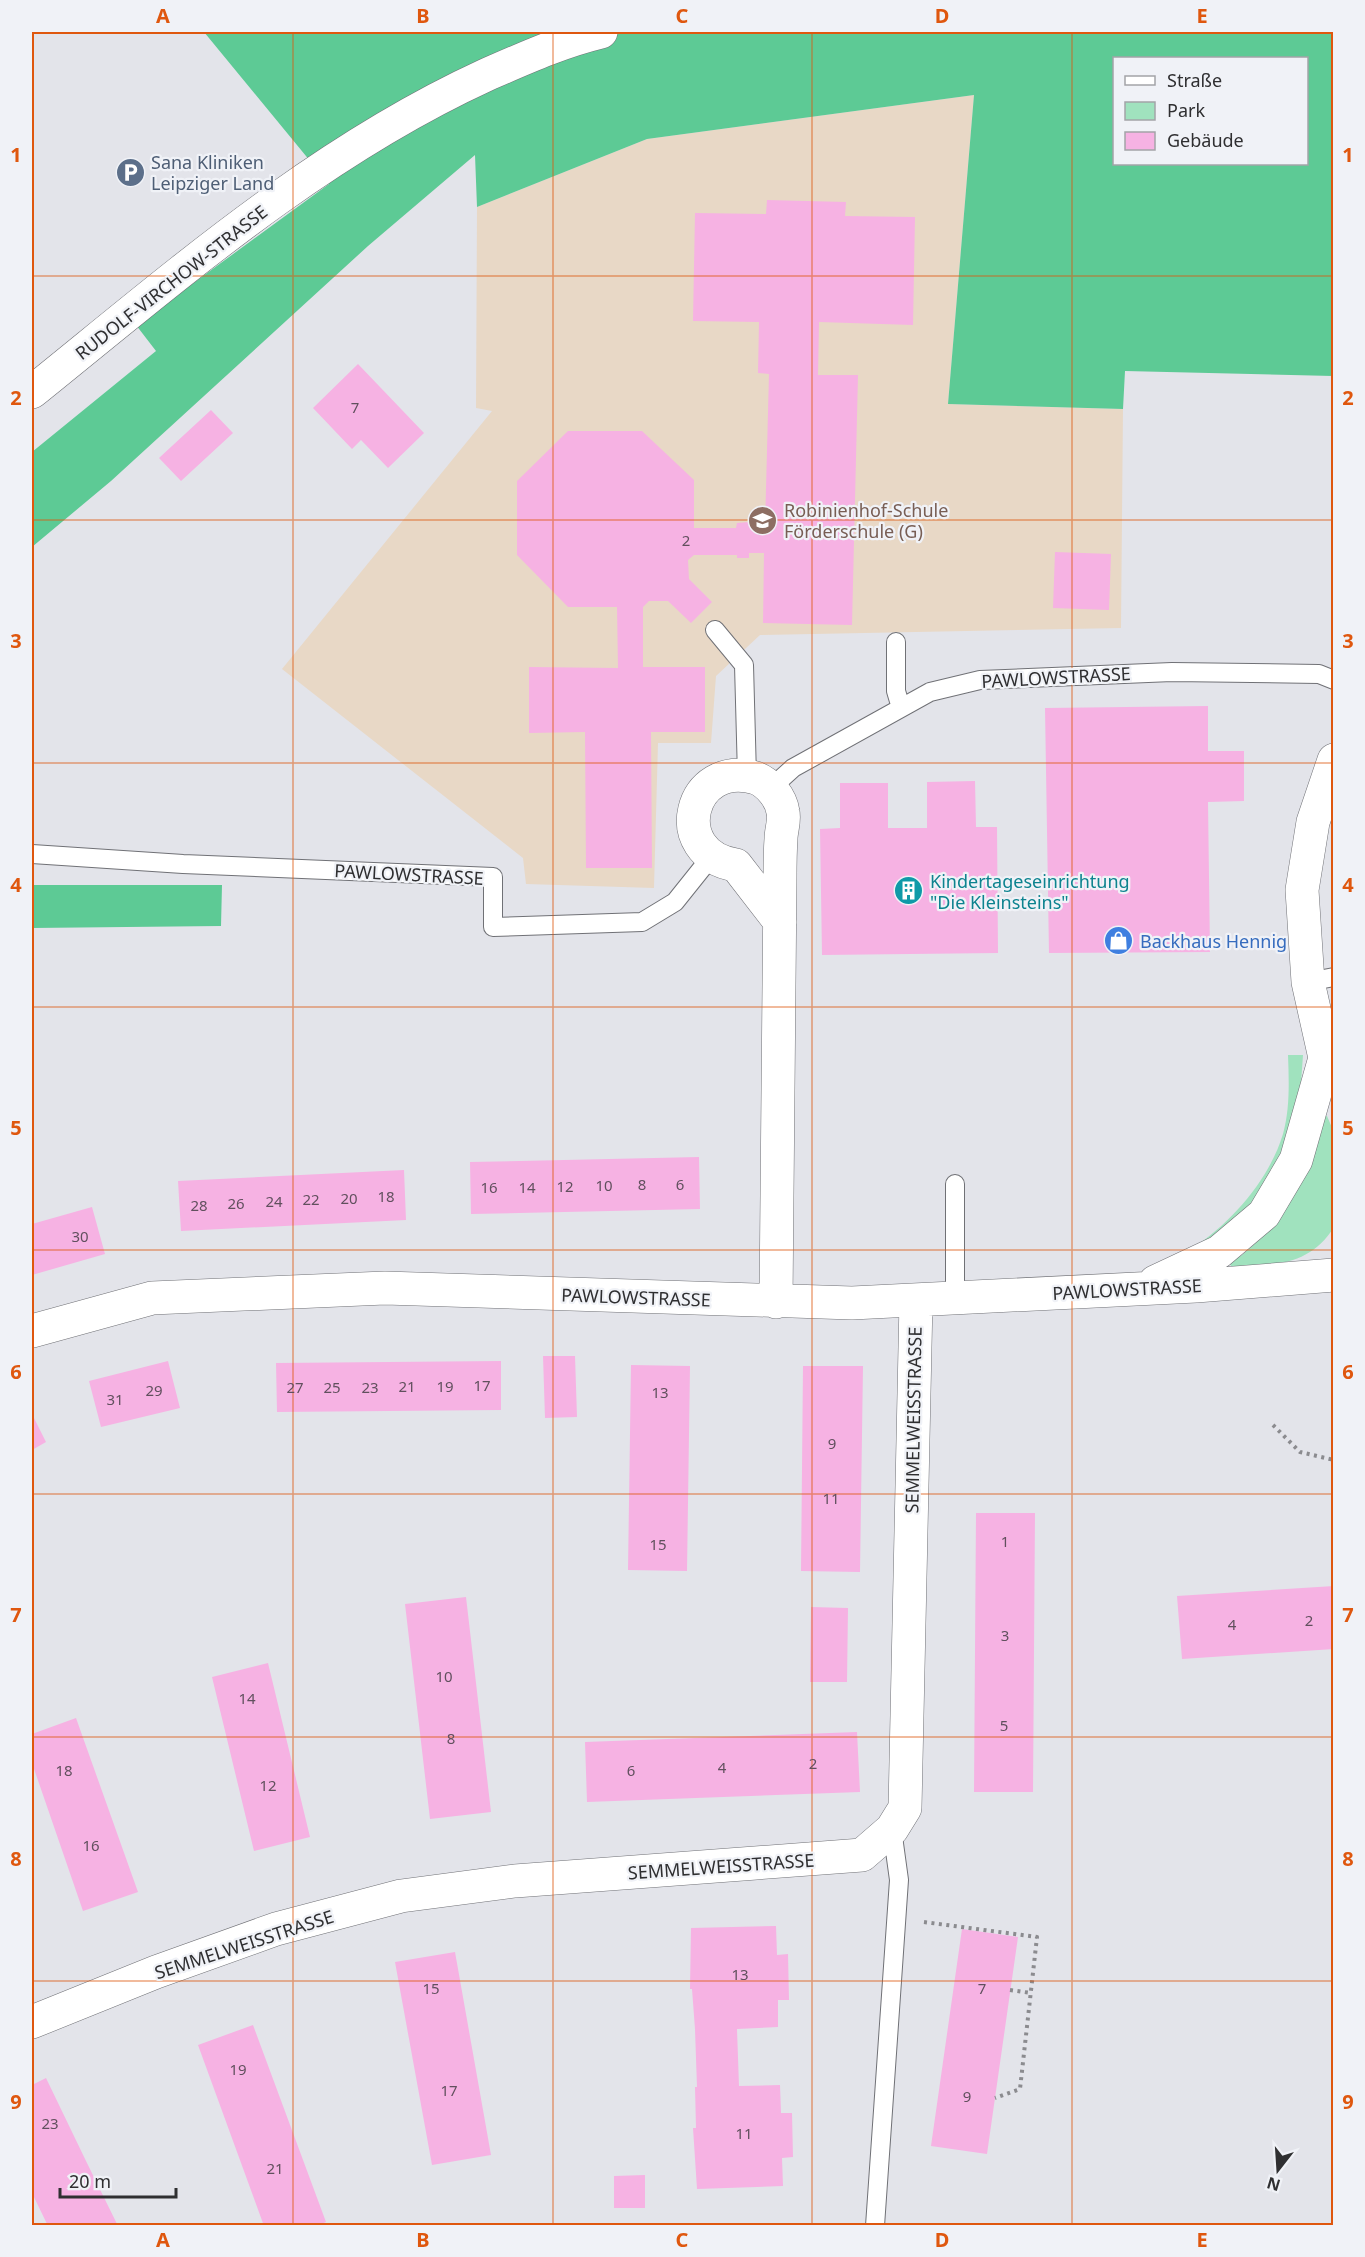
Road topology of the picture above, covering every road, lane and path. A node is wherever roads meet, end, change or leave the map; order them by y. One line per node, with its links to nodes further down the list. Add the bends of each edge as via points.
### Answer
1 (601, 32): 2 (street, RUDOLF-VIRCHOW-STRASSE, via 558,43 393,122 217,241)
2 (32, 392)
3 (715, 630): 8 (lane, via 744,665)
4 (896, 642): 6 (lane, via 896,691)
5 (1334, 680): 6 (lane, PAWLOWSTRASSE, via 1319,674 1172,672 1016,677 980,680 930,692)
6 (901, 708): 8 (lane, PAWLOWSTRASSE, via 793,768)
7 (1334, 760): 12 (street, via 1313,822 1302,890)
8 (759, 782): 10 (street, via 733,775 708,786 694,808 693,822 701,847); 11 (street, via 783,812)
9 (32, 854): 10 (lane, PAWLOWSTRASSE, via 493,877 493,927 642,922 675,902)
10 (711, 857): 11 (street, via 736,865)
11 (780, 922): 19 (street)
12 (1321, 980): 13 (street)
13 (1329, 1066): 16 (street, via 1296,1160 1264,1214 1219,1252)
14 (955, 1184): 17 (lane)
15 (1334, 1275): 16 (street, PAWLOWSTRASSE)
16 (1143, 1287): 17 (street, PAWLOWSTRASSE)
17 (955, 1298): 18 (street, PAWLOWSTRASSE)
18 (916, 1300): 19 (street, PAWLOWSTRASSE); 23 (street, SEMMELWEISSTRASSE, via 905,1808)
19 (776, 1302): 20 (street, PAWLOWSTRASSE, via 373,1289 152,1299)
20 (32, 1331)
21 (1273, 1425): 22 (path, via 1300,1452)
22 (1334, 1460)
23 (892, 1829): 24 (lane, via 899,1880); 27 (street, SEMMELWEISSTRASSE, via 862,1855 515,1881 401,1896 276,1929)
24 (897, 1919): 26 (path, via 1037,1937); 29 (lane)
25 (1010, 1990): 26 (path)
26 (1031, 1993): 28 (path, via 1020,2089)
27 (32, 2022)
28 (995, 2098)
29 (875, 2226)

